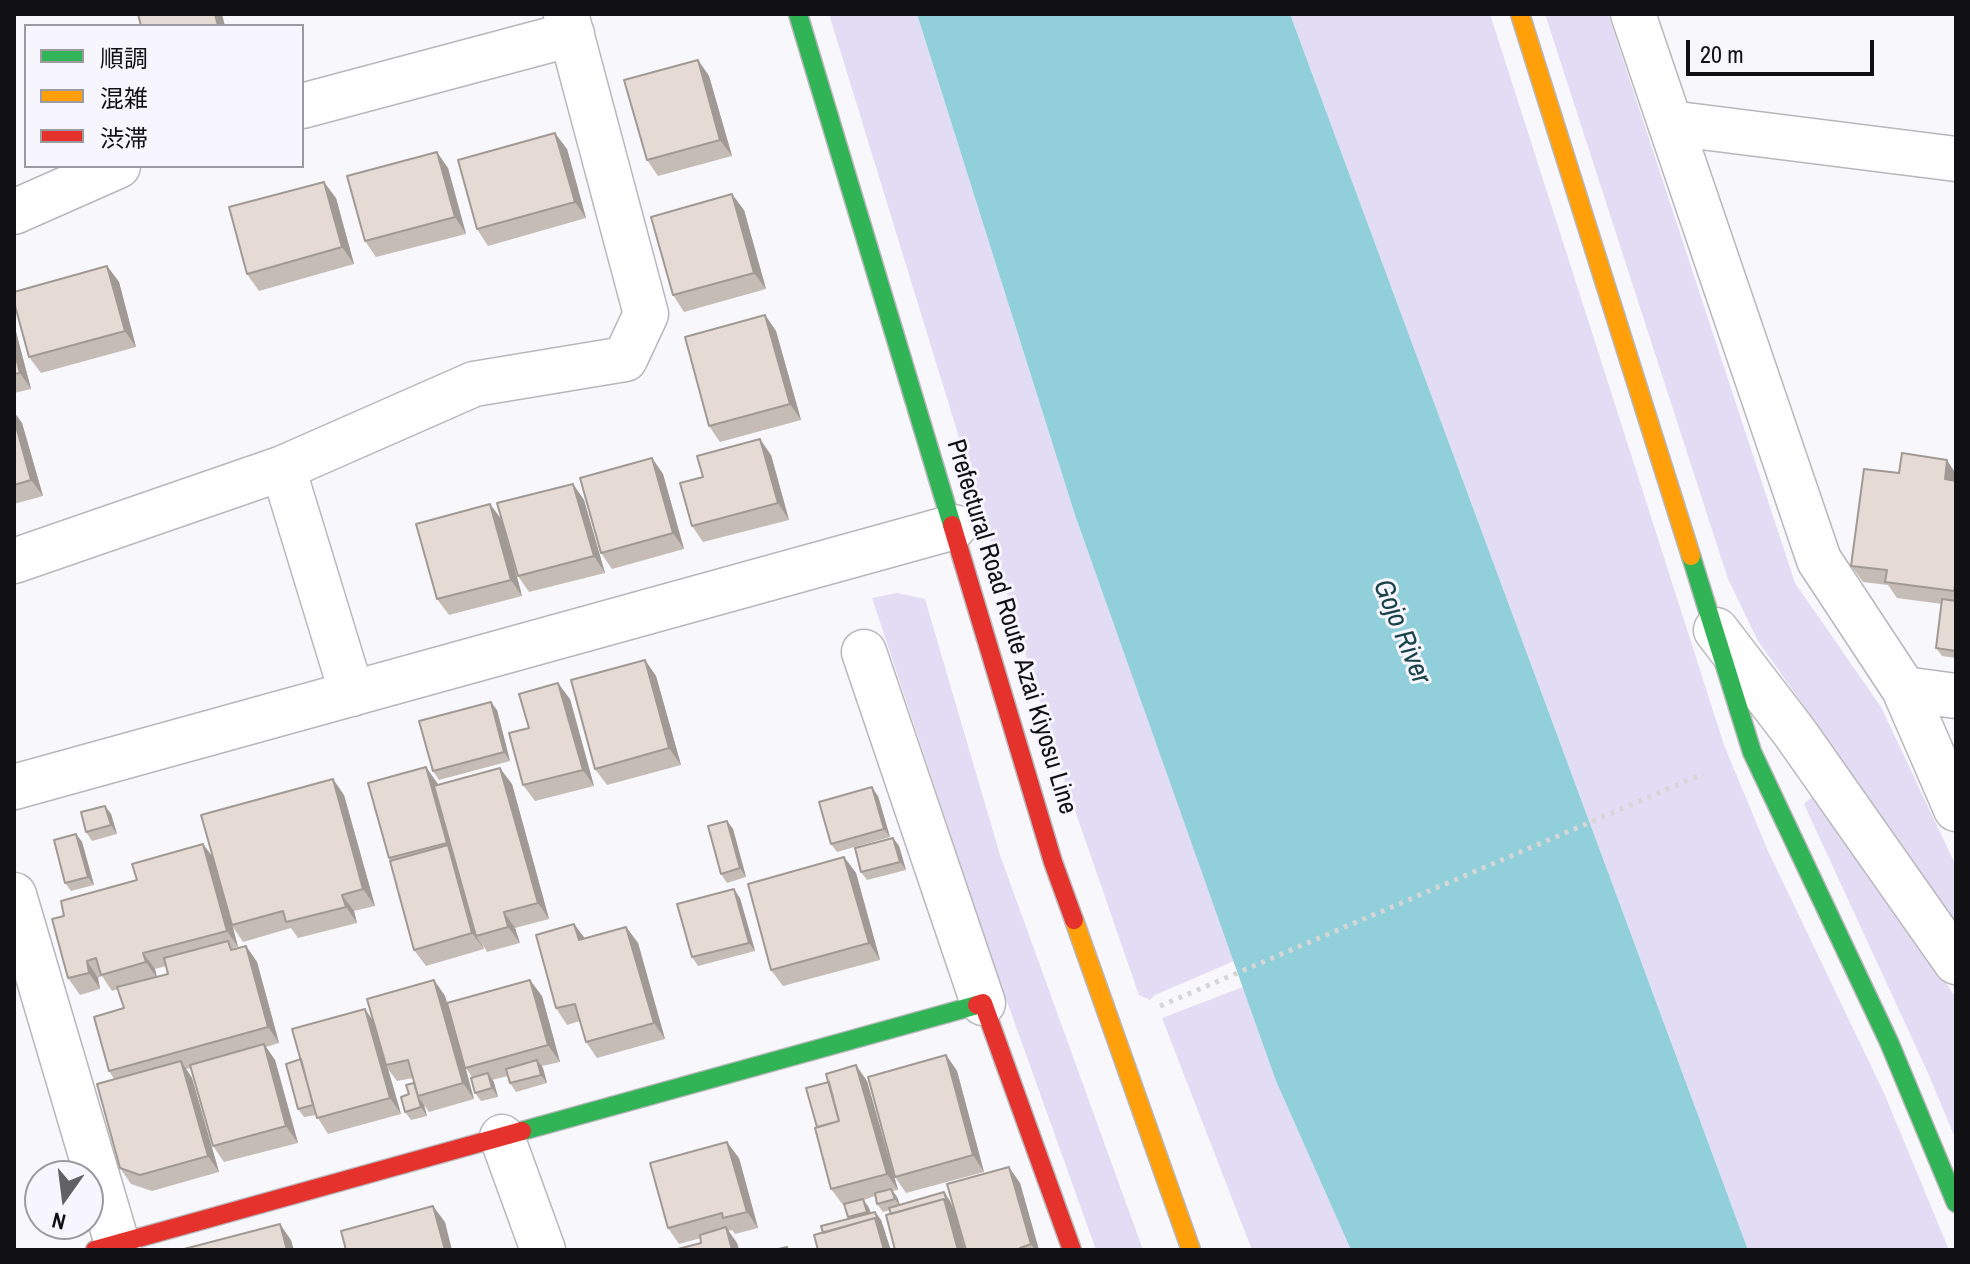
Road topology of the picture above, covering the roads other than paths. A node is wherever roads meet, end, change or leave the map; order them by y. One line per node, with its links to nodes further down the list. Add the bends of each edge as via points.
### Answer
1 (798, 14): 11 (street, Prefectural Road Route Azai Kiyosu Line)
2 (1520, 14): 13 (street)
3 (1633, 14): 6 (street)
4 (569, 24): 5 (street); 10 (street, via 646,314 625,359 474,384)
5 (304, 105)
6 (1670, 123): 7 (street); 15 (street, via 1819,560)
7 (1956, 159)
8 (113, 168): 9 (street)
9 (14, 212)
10 (283, 468): 12 (street); 16 (street)
11 (954, 527): 16 (street); 28 (street, Prefectural Road Route Azai Kiyosu Line, via 1053,862)
12 (14, 561)
13 (1712, 625): 21 (street); 24 (street, via 1752,752 1889,1042)
14 (864, 652): 22 (street)
15 (1904, 689): 17 (street); 19 (street)
16 (352, 694): 18 (street)
17 (1956, 696)
18 (14, 787)
19 (1956, 809)
20 (14, 895): 25 (street)
21 (1956, 962)
22 (983, 1003): 23 (street); 27 (street)
23 (502, 1137): 25 (street); 26 (street)
24 (1956, 1203)
25 (110, 1248)
26 (543, 1250)
27 (1072, 1250)
28 (1191, 1250)

